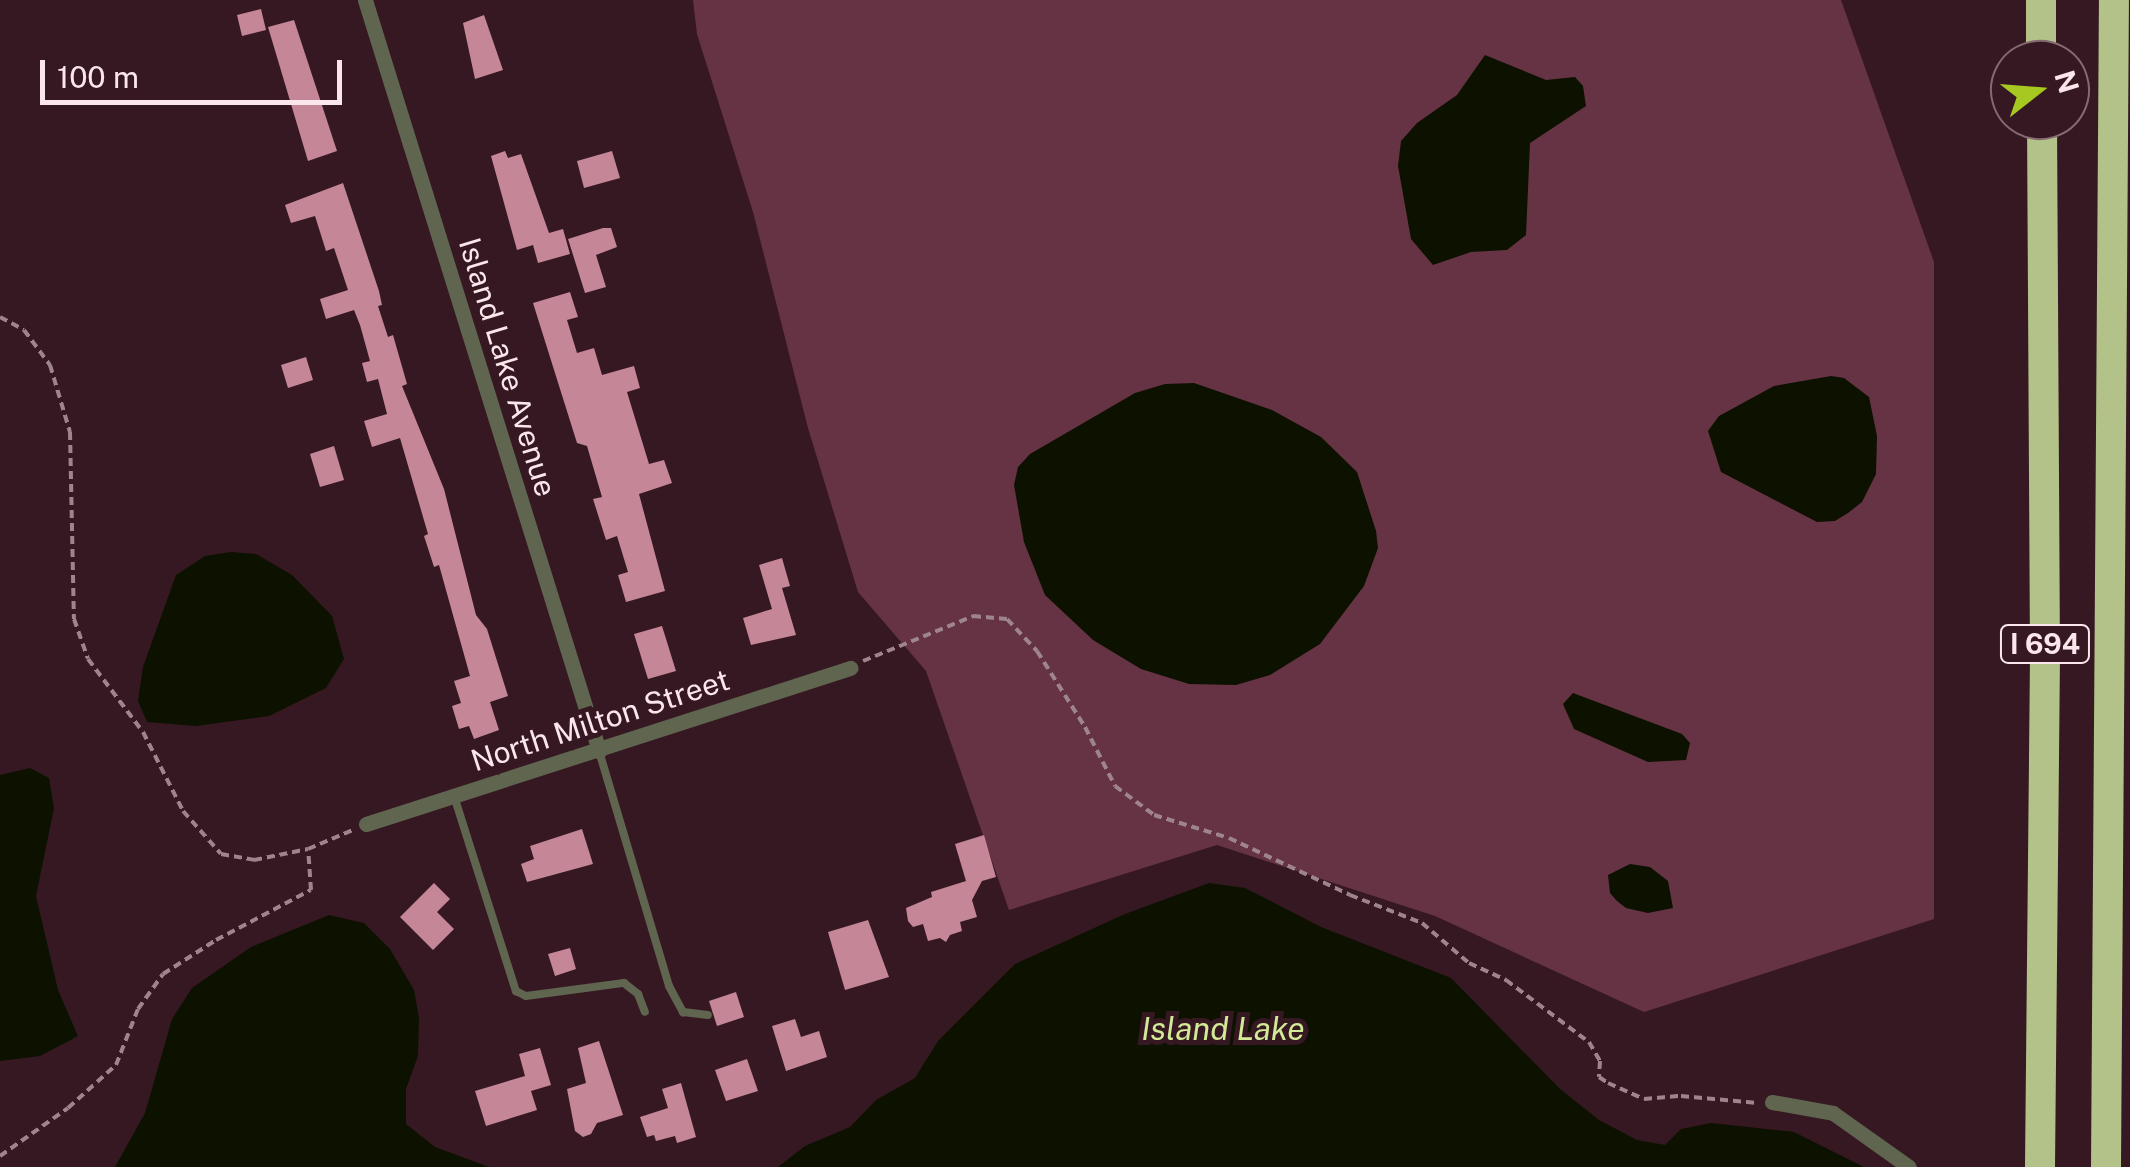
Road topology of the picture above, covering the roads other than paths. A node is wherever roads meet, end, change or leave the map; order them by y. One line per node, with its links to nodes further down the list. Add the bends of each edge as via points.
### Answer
1 (365, 0): 7 (street, Island Lake Avenue)
2 (2041, 0): 4 (highway)
3 (2114, 0): 15 (highway, I 694)
4 (2042, 40)
5 (2042, 140): 14 (highway, I 694)
6 (850, 668): 7 (street, North Milton Street)
7 (598, 751): 8 (street, North Milton Street); 11 (lane, via 669,986 683,1012)
8 (454, 796): 9 (street, North Milton Street); 10 (lane, via 516,991 526,996 624,983)
9 (366, 824)
10 (645, 1012)
11 (708, 1015)
12 (1772, 1102): 13 (street, via 1834,1113)
13 (1908, 1167)
14 (2040, 1167)
15 (2106, 1167)

